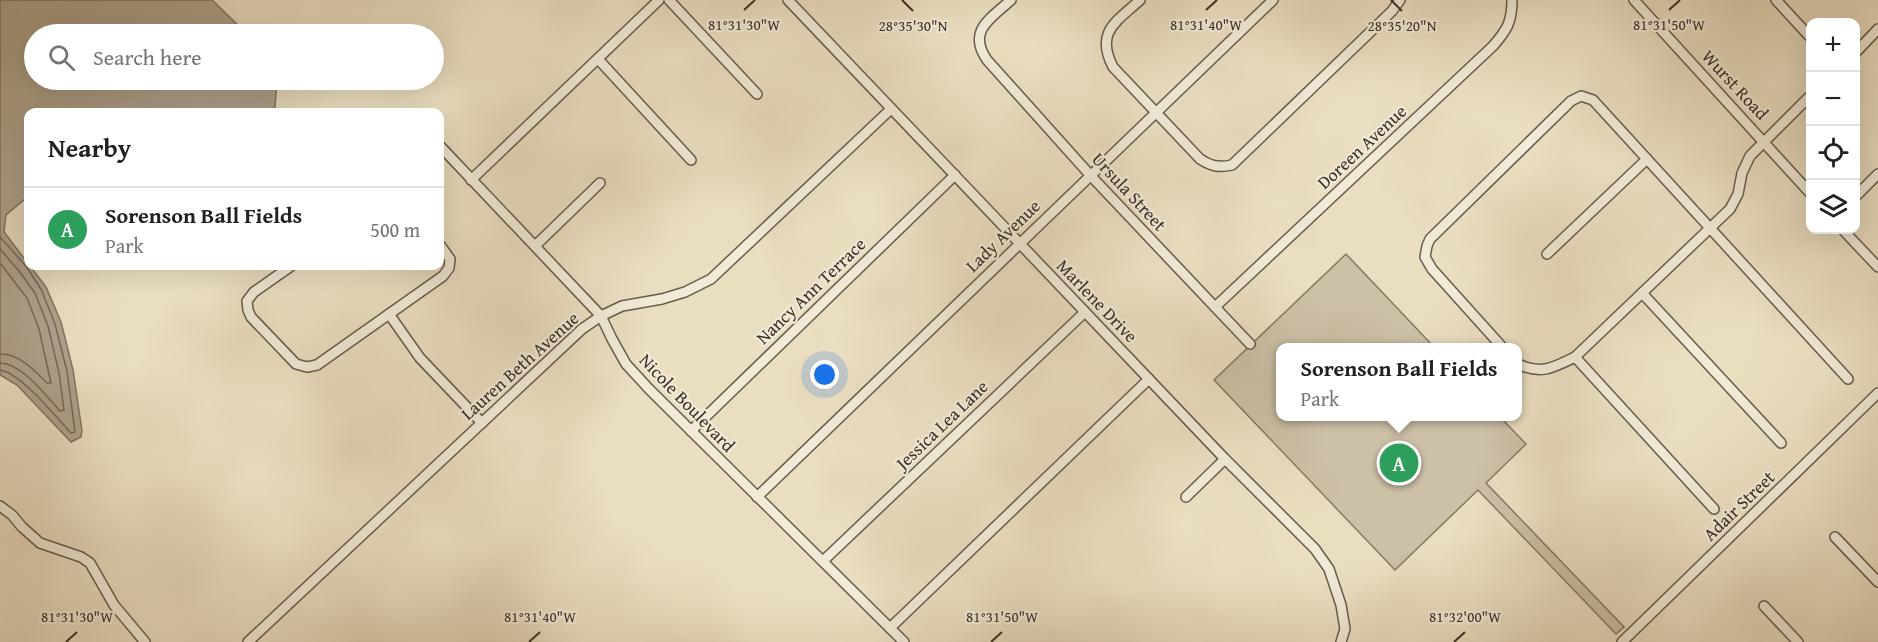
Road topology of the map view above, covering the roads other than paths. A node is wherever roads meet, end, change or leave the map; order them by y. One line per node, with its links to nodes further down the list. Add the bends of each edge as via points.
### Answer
1 (659, 0): 14 (street)
2 (669, 0): 15 (street)
3 (788, 0): 17 (street, Marlene Drive)
4 (1011, 0): 25 (street, Ursula Street, via 983,27 978,41 980,50)
5 (1140, 0): 18 (street, via 1110,28 1105,44 1113,67)
6 (1273, 0): 18 (street, Lady Avenue)
7 (1400, 0): 18 (street, via 1232,165 1221,168 1200,159)
8 (1512, 0): 39 (street, Doreen Avenue, via 1506,31 1493,46)
9 (1634, 0): 19 (street, Wurst Road)
10 (1776, 0): 12 (street)
11 (1878, 29): 13 (street)
12 (1806, 34)
13 (1860, 48)
14 (598, 59): 22 (street); 26 (street)
15 (757, 94)
16 (1806, 100): 19 (street)
17 (891, 109): 24 (street, Marlene Drive); 42 (street, Lauren Beth Avenue, via 711,279 686,292 622,306)
18 (1156, 112): 25 (street, Lady Avenue)
19 (1765, 142): 28 (street, Wurst Road); 30 (street, via 1750,156 1730,209)
20 (444, 150): 26 (street, Nicole Boulevard)
21 (1647, 159): 30 (street); 35 (street); 43 (street, via 1593,100 1581,96 1571,101 1430,239 1425,257 1432,269)
22 (691, 160)
23 (1878, 174): 29 (street)
24 (955, 175): 32 (street, Marlene Drive); 51 (street, Nancy Ann Terrace)
25 (1091, 176): 32 (street, Lady Avenue); 39 (street, Ursula Street)
26 (471, 180): 33 (street, Nicole Boulevard)
27 (600, 183): 33 (street)
28 (1806, 188)
29 (1860, 192)
30 (1711, 228): 38 (street); 47 (street)
31 (1848, 234): 36 (street)
32 (1020, 243): 40 (street, Marlene Drive); 54 (street, Lady Avenue)
33 (535, 246): 42 (street, Nicole Boulevard)
34 (444, 252): 41 (street, via 450,260 443,276)
35 (1547, 254)
36 (1878, 267)
37 (285, 270): 41 (street, via 254,292 247,301 248,310 296,364 307,368 317,365)
38 (1642, 293): 45 (street); 52 (street)
39 (1215, 307): 44 (street, Ursula Street)
40 (1085, 312): 48 (street, Marlene Drive); 59 (street, Jessica Lea Lane)
41 (389, 314): 50 (street, via 420,358)
42 (601, 316): 50 (street, Lauren Beth Avenue, via 582,329); 51 (street, Nicole Boulevard, via 626,364)
43 (1499, 343)
44 (1250, 344)
45 (1575, 357): 46 (street, via 1538,371); 57 (street)
46 (1522, 365)
47 (1848, 379)
48 (1149, 380): 53 (street, Marlene Drive); 62 (street)
49 (1878, 393): 67 (street, Adair Street)
50 (482, 423): 64 (street, Lauren Beth Avenue)
51 (691, 431): 54 (street, Nicole Boulevard)
52 (1781, 443)
53 (1225, 459): 55 (street); 66 (street, Marlene Drive, via 1315,549 1329,569 1345,629)
54 (757, 497): 59 (street, Nicole Boulevard)
55 (1186, 497)
56 (0, 507): 63 (street, via 40,543 90,562 114,605)
57 (1714, 508)
58 (1835, 537): 60 (street)
59 (823, 561): 62 (street, Nicole Boulevard)
60 (1878, 582)
61 (1764, 606): 68 (street)
62 (890, 628): 65 (street, Nicole Boulevard)
63 (145, 642)
64 (248, 642)
65 (904, 642)
66 (1341, 642)
67 (1623, 642)
68 (1798, 642)

